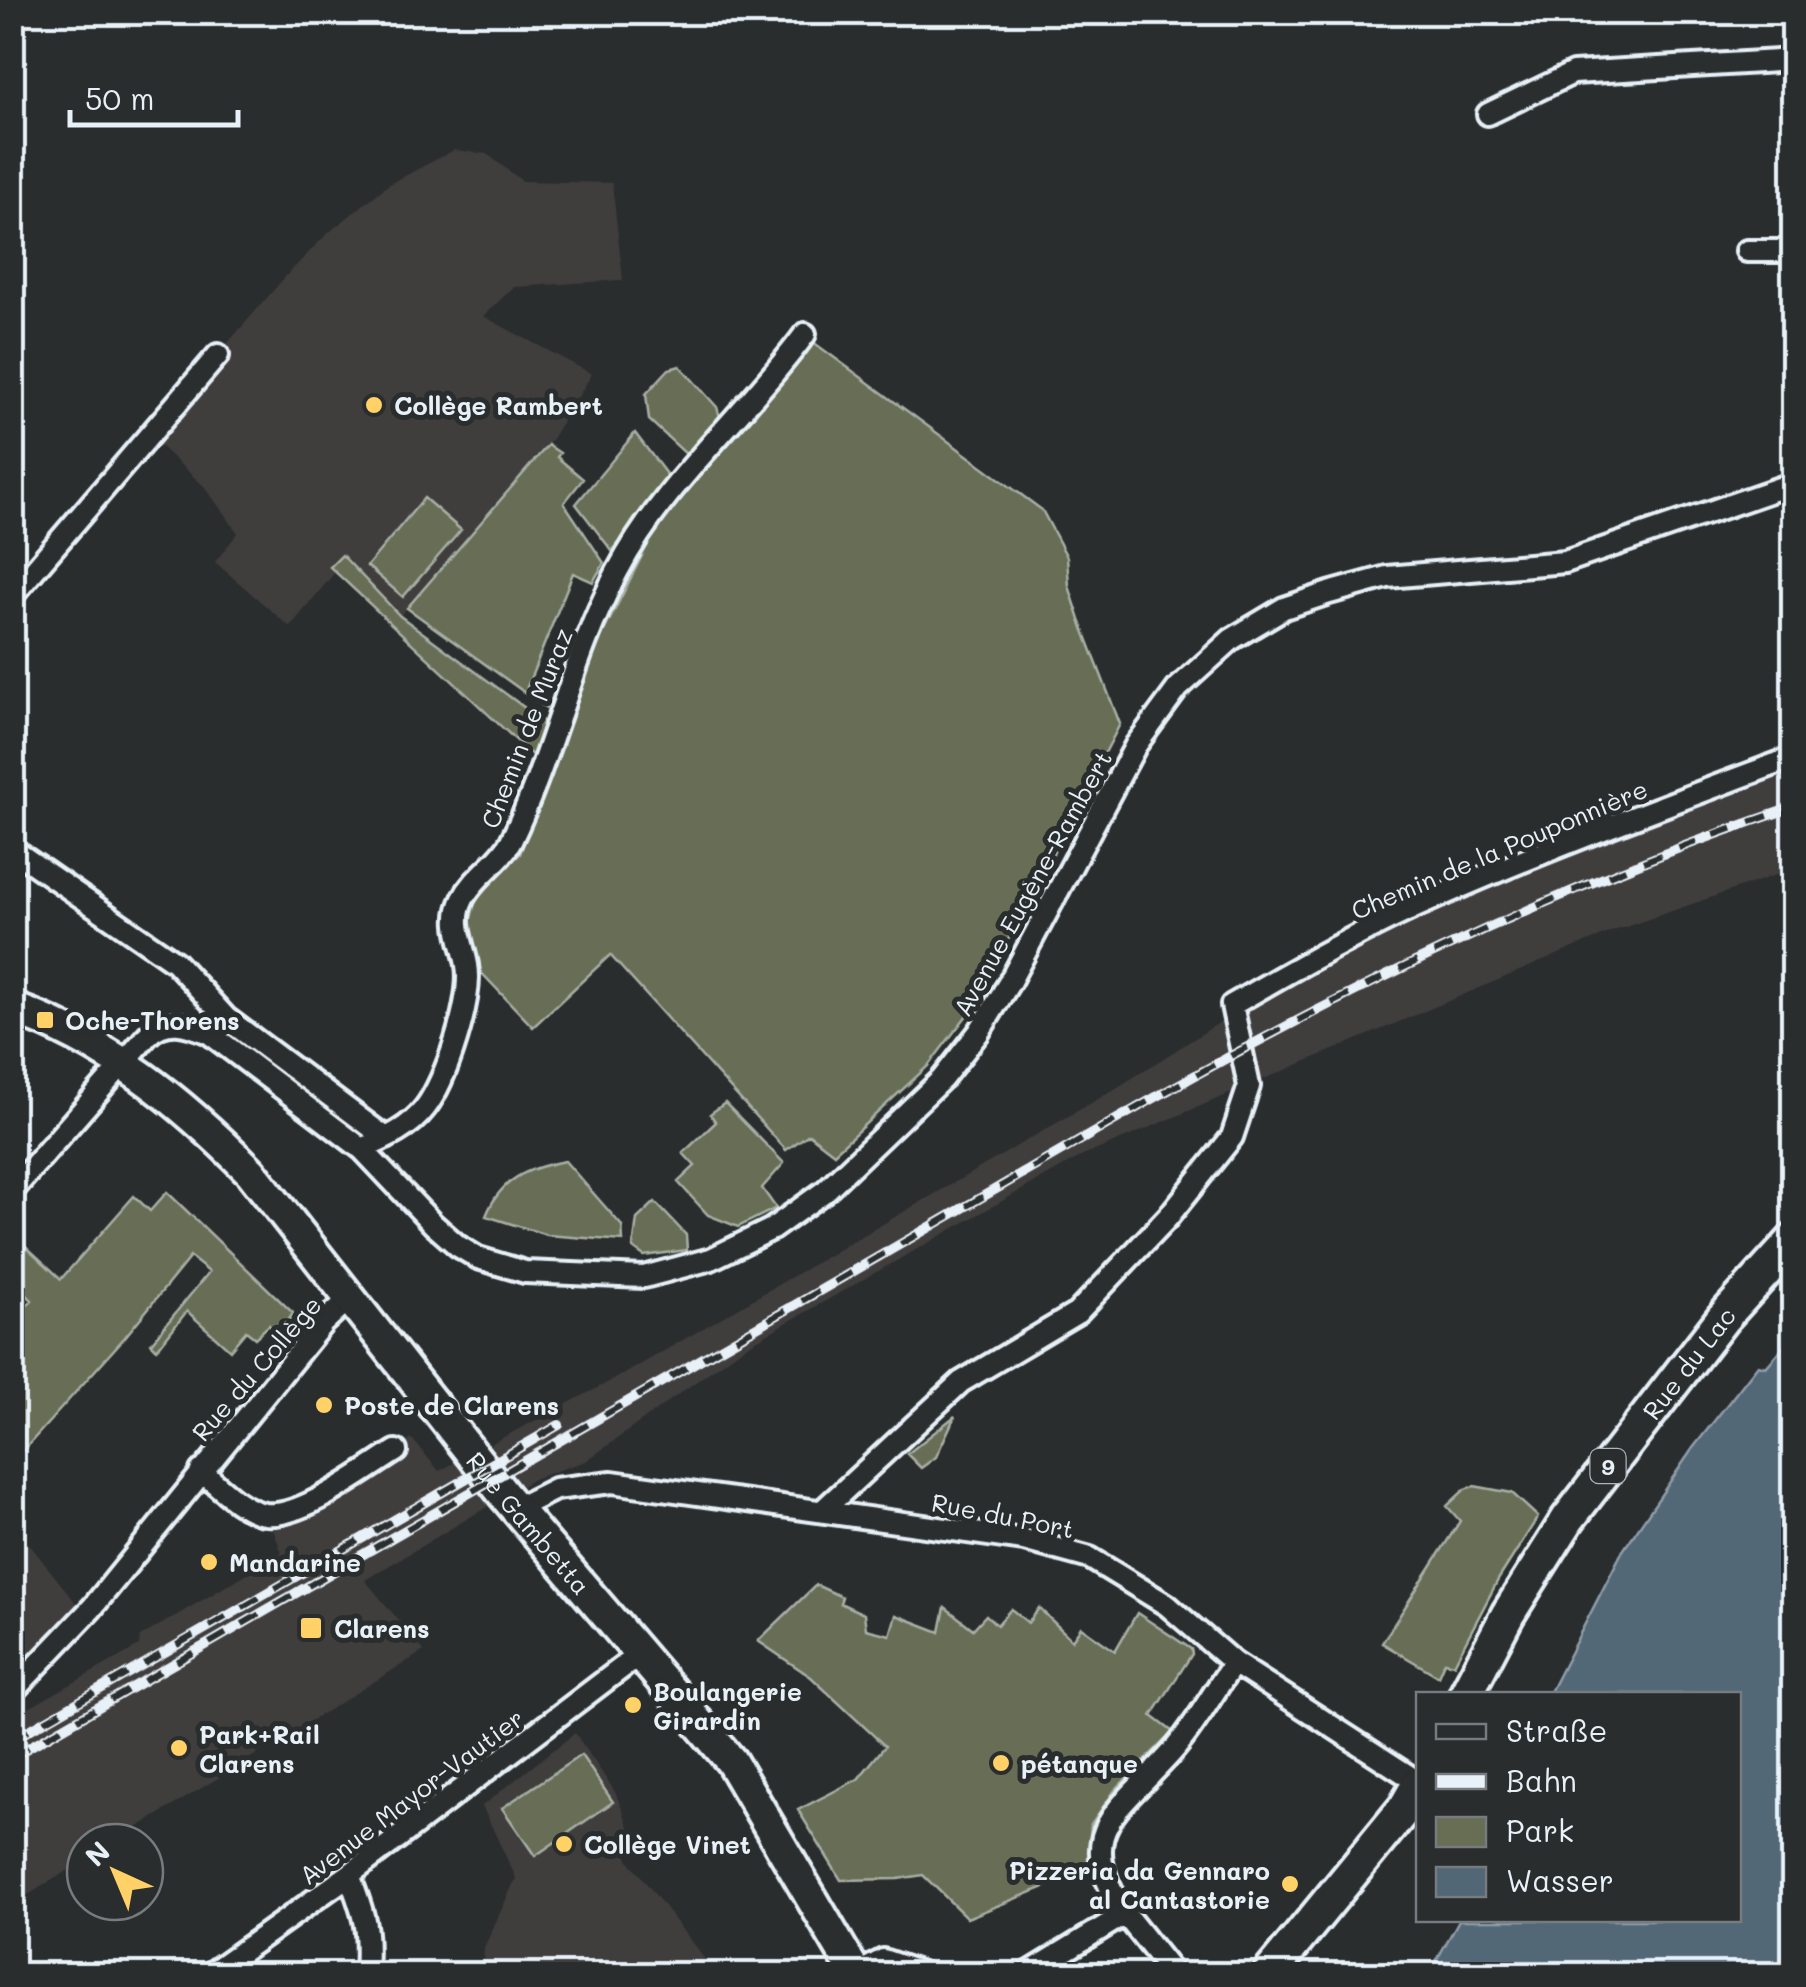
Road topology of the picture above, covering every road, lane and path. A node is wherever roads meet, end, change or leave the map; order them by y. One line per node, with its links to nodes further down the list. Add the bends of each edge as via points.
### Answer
1 (1794, 60): 2 (street, via 1572,73)
2 (1488, 114)
3 (1747, 250): 4 (street)
4 (1794, 252)
5 (804, 334): 13 (street, Chemin de Muraz, via 654,513 618,570 509,845 462,900 456,931 468,996 439,1085 424,1110)
6 (218, 354): 8 (street)
7 (1794, 483): 14 (street, Avenue Eugène-Rambert, via 1565,562 1386,577 1329,592 1284,608 1232,639 1178,688 1136,745 1008,983 942,1079 824,1191 772,1229 711,1259 644,1277 510,1269 458,1246)
8 (12, 596)
9 (1794, 757): 21 (street, Chemin de la Pouponnière, via 1436,897 1232,1005 1249,1086 1232,1137 1168,1217 1076,1314 961,1382)
10 (12, 849): 13 (street, via 175,962 226,1018)
11 (12, 1008): 12 (main road, Rue Gambetta)
12 (124, 1062): 14 (street, Avenue Eugène-Rambert, via 157,1027 186,1023); 15 (street, Avenue Eugène-Rambert); 17 (main road, Rue Gambetta, via 252,1172)
13 (386, 1138): 14 (street, Chemin de Muraz)
14 (362, 1150)
15 (12, 1191)
16 (1794, 1240): 25 (main road, Rue du Lac / 9, via 1723,1318 1568,1519)
17 (350, 1298): 19 (street, Rue du Collège); 20 (main road, Rue Gambetta)
18 (396, 1451): 19 (street, Rue du Collège, via 284,1514 262,1514 242,1504)
19 (201, 1471): 24 (street, Rue du Collège, via 92,1608)
20 (515, 1509): 21 (street, Rue du Port, via 555,1489 612,1482); 22 (main road, Rue Gambetta)
21 (823, 1510): 23 (street, Rue du Port, via 1024,1540 1090,1558 1167,1605)
22 (640, 1654): 28 (street, Avenue Mayor-Vautier); 32 (main road, Rue Gambetta, via 731,1761)
23 (1234, 1663): 26 (street, Rue du Port); 29 (street, via 1174,1750 1104,1829 1099,1858)
24 (12, 1692)
25 (1467, 1692)
26 (1416, 1783)
27 (1416, 1788): 36 (main road)
28 (348, 1875): 30 (street, Avenue Mayor-Vautier); 31 (street, via 368,1935)
29 (1126, 1914): 34 (street); 35 (street)
30 (210, 1974)
31 (366, 1974)
32 (856, 1974): 33 (street, via 882,1960)
33 (924, 1974)
34 (1027, 1974)
35 (1173, 1974)
36 (1268, 1974)

